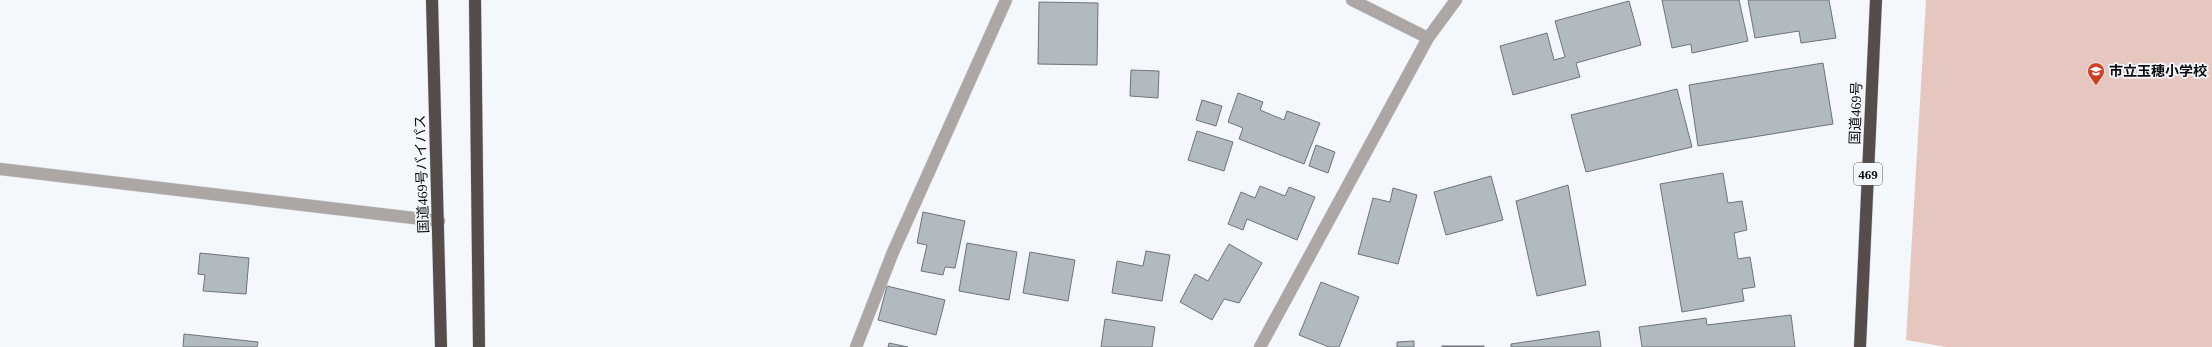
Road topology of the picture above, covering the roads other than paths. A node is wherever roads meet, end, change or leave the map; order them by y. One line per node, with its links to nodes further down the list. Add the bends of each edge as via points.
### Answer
1 (432, 0): 9 (highway, 国道469号バイパス)
2 (475, 0): 11 (highway)
3 (1006, 0): 12 (street, via 893,252)
4 (1352, 0): 7 (street)
5 (1456, 0): 7 (street)
6 (1876, 0): 14 (highway, 国道469号 / 469)
7 (1428, 38): 13 (street)
8 (0, 169): 9 (street)
9 (438, 221): 10 (highway, 国道469号バイパス)
10 (441, 347)
11 (479, 347)
12 (856, 347)
13 (1260, 347)
14 (1860, 347)

